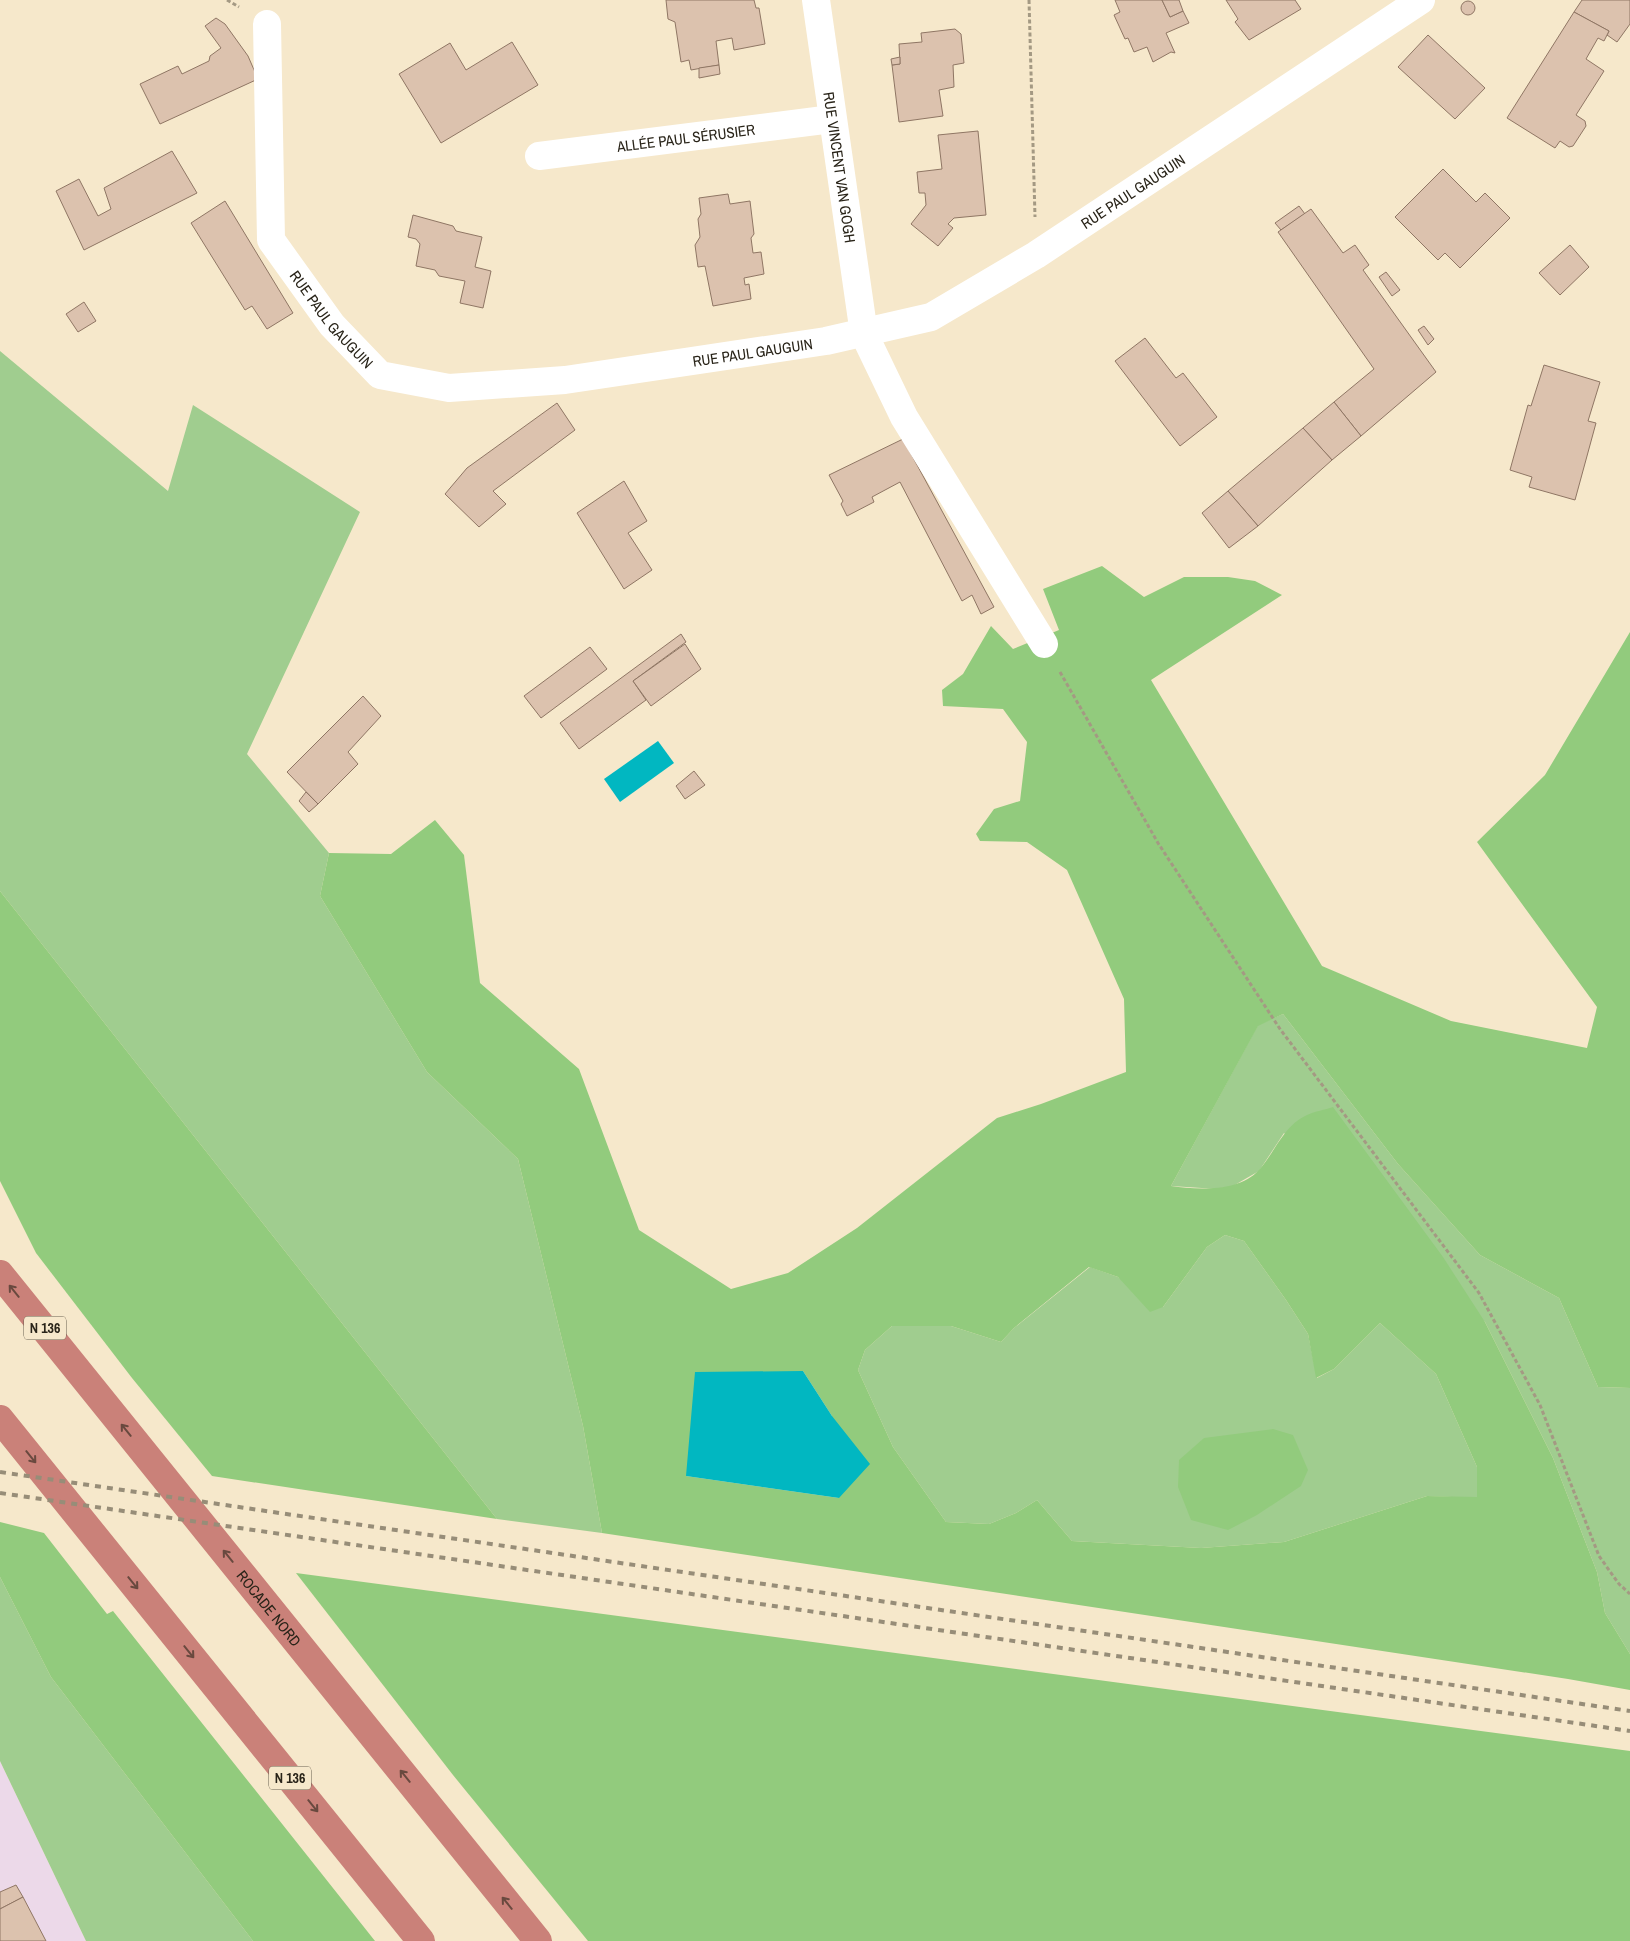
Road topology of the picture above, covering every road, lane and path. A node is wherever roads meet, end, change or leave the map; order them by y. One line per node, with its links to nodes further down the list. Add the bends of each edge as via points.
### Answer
1 (816, 0): 5 (street, RUE VINCENT VAN GOGH)
2 (1029, 0): 7 (path)
3 (1421, 0): 7 (street, RUE PAUL GAUGUIN)
4 (267, 24): 8 (street, RUE PAUL GAUGUIN, via 271,240 332,325 380,375 450,388 565,380)
5 (832, 119): 6 (street, ALLÉE PAUL SÉRUSIER); 8 (street, RUE VINCENT VAN GOGH)
6 (539, 156)
7 (1036, 256): 8 (street, RUE PAUL GAUGUIN, via 931,317)
8 (864, 334): 9 (street, RUE VINCENT VAN GOGH, via 904,417)
9 (1044, 644): 12 (path, via 1158,843 1280,1029 1479,1293 1540,1405 1599,1556)
10 (0, 1274): 14 (highway, ROCADE NORD / N 136, one-way to 10)
11 (0, 1419): 13 (highway, N 136, one-way to 13)
12 (1630, 1594)
13 (421, 1941)
14 (538, 1941)

